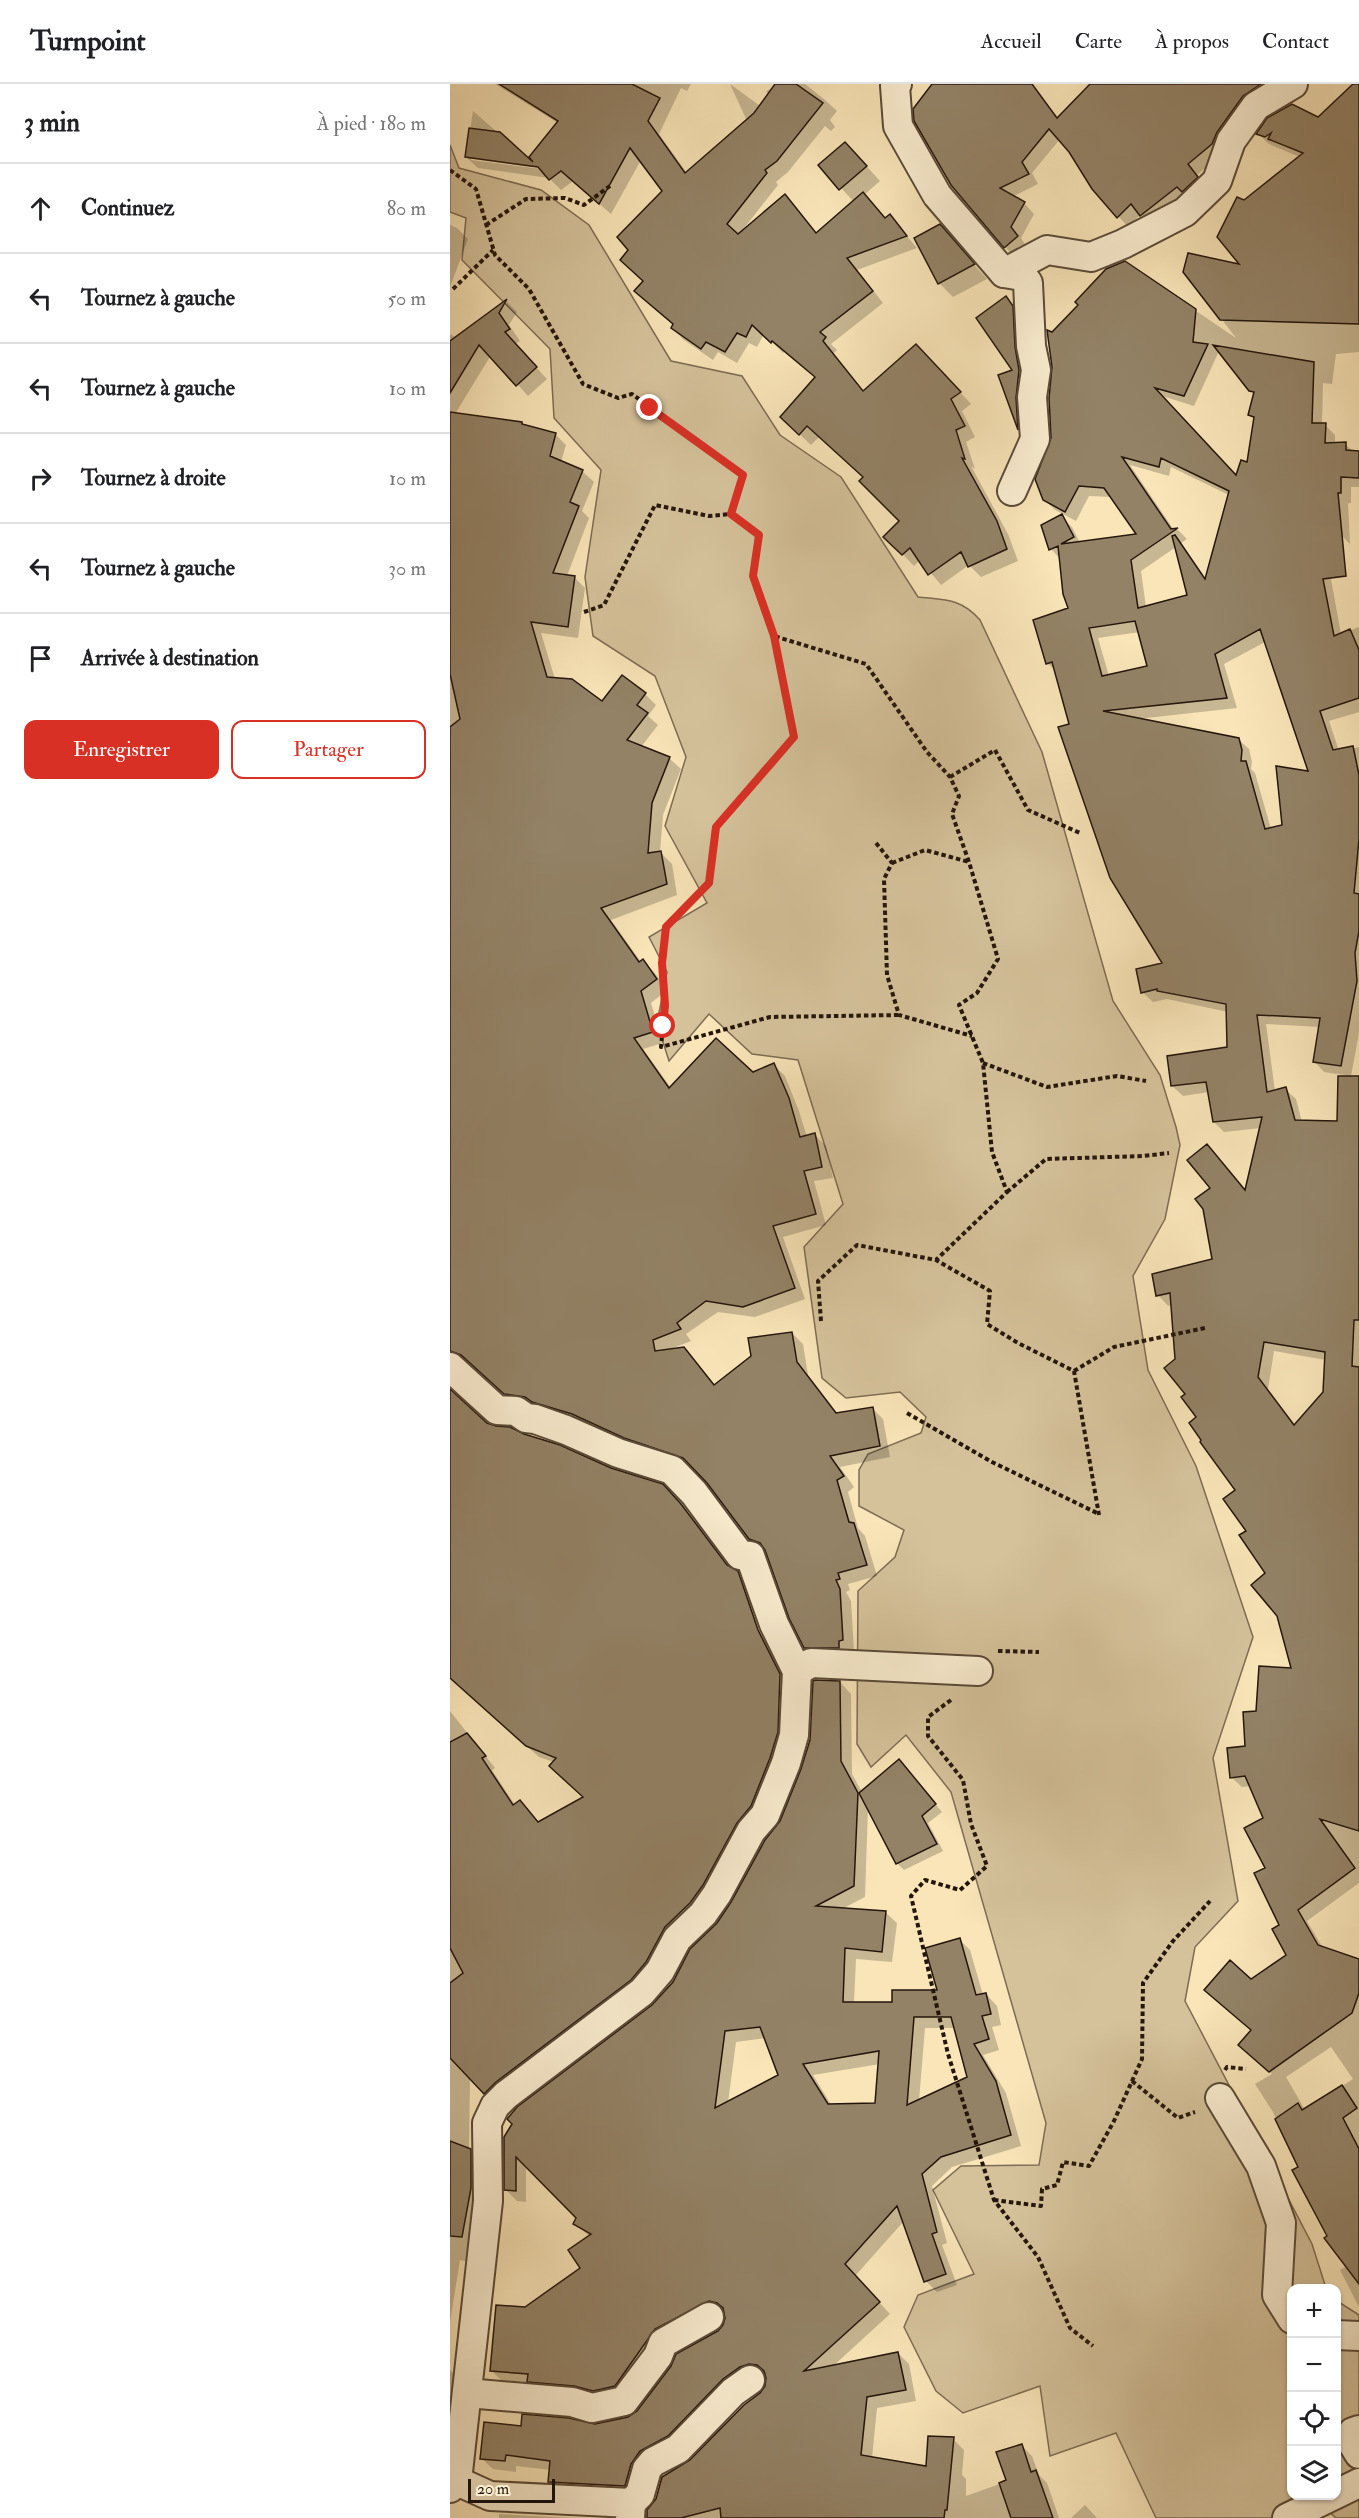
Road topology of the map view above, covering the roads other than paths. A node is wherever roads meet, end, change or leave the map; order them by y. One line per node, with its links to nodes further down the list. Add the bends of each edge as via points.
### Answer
1 (895, 84): 3 (street, via 898,126 917,163 937,195)
2 (1293, 84): 3 (street, via 1256,106 1231,141 1217,181 1185,212 1091,257 1047,250)
3 (1004, 273): 4 (street, via 1023,276 1028,283 1035,370 1035,440)
4 (1012, 491)
5 (450, 1367): 6 (street, via 497,1410 516,1411 618,1453 672,1470 740,1556 750,1556 774,1624)
6 (797, 1671): 7 (street, via 812,1663); 14 (street, via 794,1735 786,1763 765,1815 751,1831 717,1894 677,1939 660,1971 642,1992 561,2051 495,2106 487,2123 488,2201)
7 (978, 1671)
8 (1220, 2098): 9 (street, via 1261,2166 1281,2223 1277,2295)
9 (1287, 2311)
10 (709, 2317): 14 (street, via 663,2343 658,2356 624,2401 592,2408 572,2402)
11 (1341, 2335): 12 (street)
12 (1359, 2336)
13 (750, 2380): 19 (street, via 678,2449 653,2462)
14 (467, 2393): 18 (street)
15 (1359, 2430): 16 (street, via 1353,2432 1351,2441)
16 (1359, 2454)
17 (1359, 2483): 20 (street)
18 (454, 2485): 19 (street, via 490,2496)
19 (630, 2511)
20 (1287, 2518)

